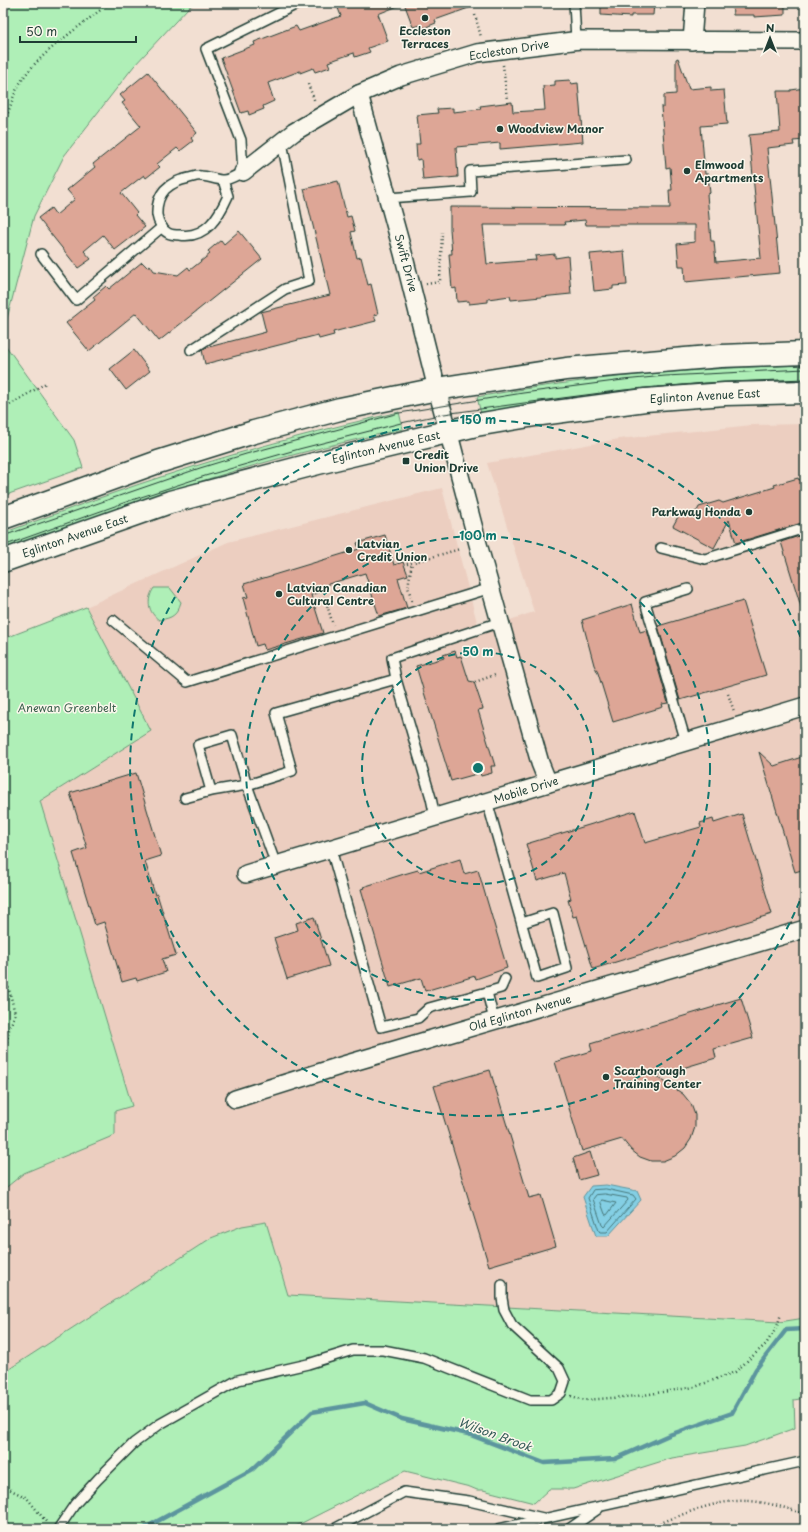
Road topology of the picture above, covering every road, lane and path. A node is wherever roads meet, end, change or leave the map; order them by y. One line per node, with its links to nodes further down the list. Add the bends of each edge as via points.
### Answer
1 (109, 3): 13 (path, via 35,63 19,85)
2 (299, 3): 16 (lane, via 206,49 241,140)
3 (574, 3): 6 (lane)
4 (695, 3): 7 (street)
5 (474, 15): 9 (path)
6 (576, 40): 7 (street, Eccleston Drive); 9 (street, Eccleston Drive)
7 (692, 41): 8 (street, Eccleston Drive)
8 (805, 41)
9 (486, 52): 11 (street, Eccleston Drive, via 401,76)
10 (503, 62): 12 (path)
11 (359, 94): 14 (street, Eccleston Drive, via 294,132); 18 (street, Swift Drive)
12 (506, 100)
13 (3, 124)
14 (282, 142): 16 (street, Eccleston Drive); 23 (lane, via 309,281 285,289)
15 (626, 160): 18 (lane, via 470,171 471,192)
16 (243, 172): 17 (lane)
17 (223, 180): 19 (lane, via 200,176 179,180 166,187 161,194 157,212); 19 (lane, via 228,196 211,226 190,236 183,236 167,232)
18 (388, 198): 26 (street, Swift Drive)
19 (162, 226): 21 (lane, via 76,300)
20 (442, 232): 22 (path, via 440,282)
21 (41, 254)
22 (423, 284)
23 (191, 350)
24 (805, 353): 26 (main road, via 721,356 566,369)
25 (46, 383): 28 (path)
26 (437, 389): 29 (street, Swift Drive); 30 (main road, via 340,409 254,432 158,462)
27 (805, 392): 29 (main road, Eglinton Avenue East, via 645,400 541,414)
28 (3, 409)
29 (448, 432): 34 (main road, Eglinton Avenue East, via 170,502); 37 (street)
30 (3, 518)
31 (805, 528): 33 (lane, via 705,559)
32 (460, 548): 35 (path)
33 (661, 548)
34 (3, 561)
35 (412, 562): 36 (path); 40 (path, via 408,587)
36 (407, 564)
37 (491, 588): 40 (lane); 42 (street)
38 (688, 589): 50 (lane, via 645,602)
39 (325, 598): 43 (path)
40 (415, 613): 43 (lane)
41 (113, 620): 43 (lane, via 188,682)
42 (500, 622): 45 (lane, via 392,658); 51 (street)
43 (336, 637)
44 (495, 675): 46 (path)
45 (396, 679): 52 (lane, via 276,713 292,772); 56 (lane)
46 (475, 682)
47 (728, 694): 49 (path)
48 (805, 706): 50 (street, Mobile Drive)
49 (734, 711)
50 (686, 742): 51 (street, Mobile Drive)
51 (548, 783): 55 (street, Mobile Drive)
52 (247, 785): 53 (lane); 53 (lane, via 232,735 198,745); 58 (lane)
53 (211, 791): 54 (lane)
54 (185, 798)
55 (486, 801): 56 (street, Mobile Drive); 60 (lane)
56 (435, 817): 57 (street, Mobile Drive)
57 (331, 849): 58 (street, Mobile Drive); 64 (lane, via 381,1027 418,1018 429,1008)
58 (276, 865): 59 (street, Mobile Drive)
59 (246, 874)
60 (522, 923): 60 (lane, via 537,978 567,968 553,913)
61 (805, 929): 65 (street, Old Eglinton Avenue)
62 (3, 972): 66 (path, via 15,1014 4,1057 6,1086)
63 (505, 979): 64 (lane, via 500,988)
64 (487, 992): 65 (lane)
65 (494, 1020): 67 (street, Old Eglinton Avenue)
66 (3, 1097)
67 (235, 1099)
68 (502, 1285): 70 (lane, via 504,1310 512,1325 559,1368 565,1381)
69 (781, 1314): 70 (path, via 778,1327 766,1344 735,1372 695,1387 637,1396 585,1400)
70 (561, 1393): 76 (lane, via 551,1400 530,1400 424,1358 383,1350 353,1350 308,1364 238,1380 160,1424 134,1443)
71 (805, 1462): 73 (lane)
72 (3, 1486): 76 (path, via 27,1498)
73 (602, 1506): 75 (lane); 79 (lane)
74 (805, 1514): 80 (path, via 768,1504 731,1501 713,1504)
75 (546, 1518): 77 (lane, via 469,1501 404,1492); 78 (lane)
76 (54, 1527)
77 (334, 1529)
78 (498, 1529)
79 (569, 1529)
80 (645, 1529)

